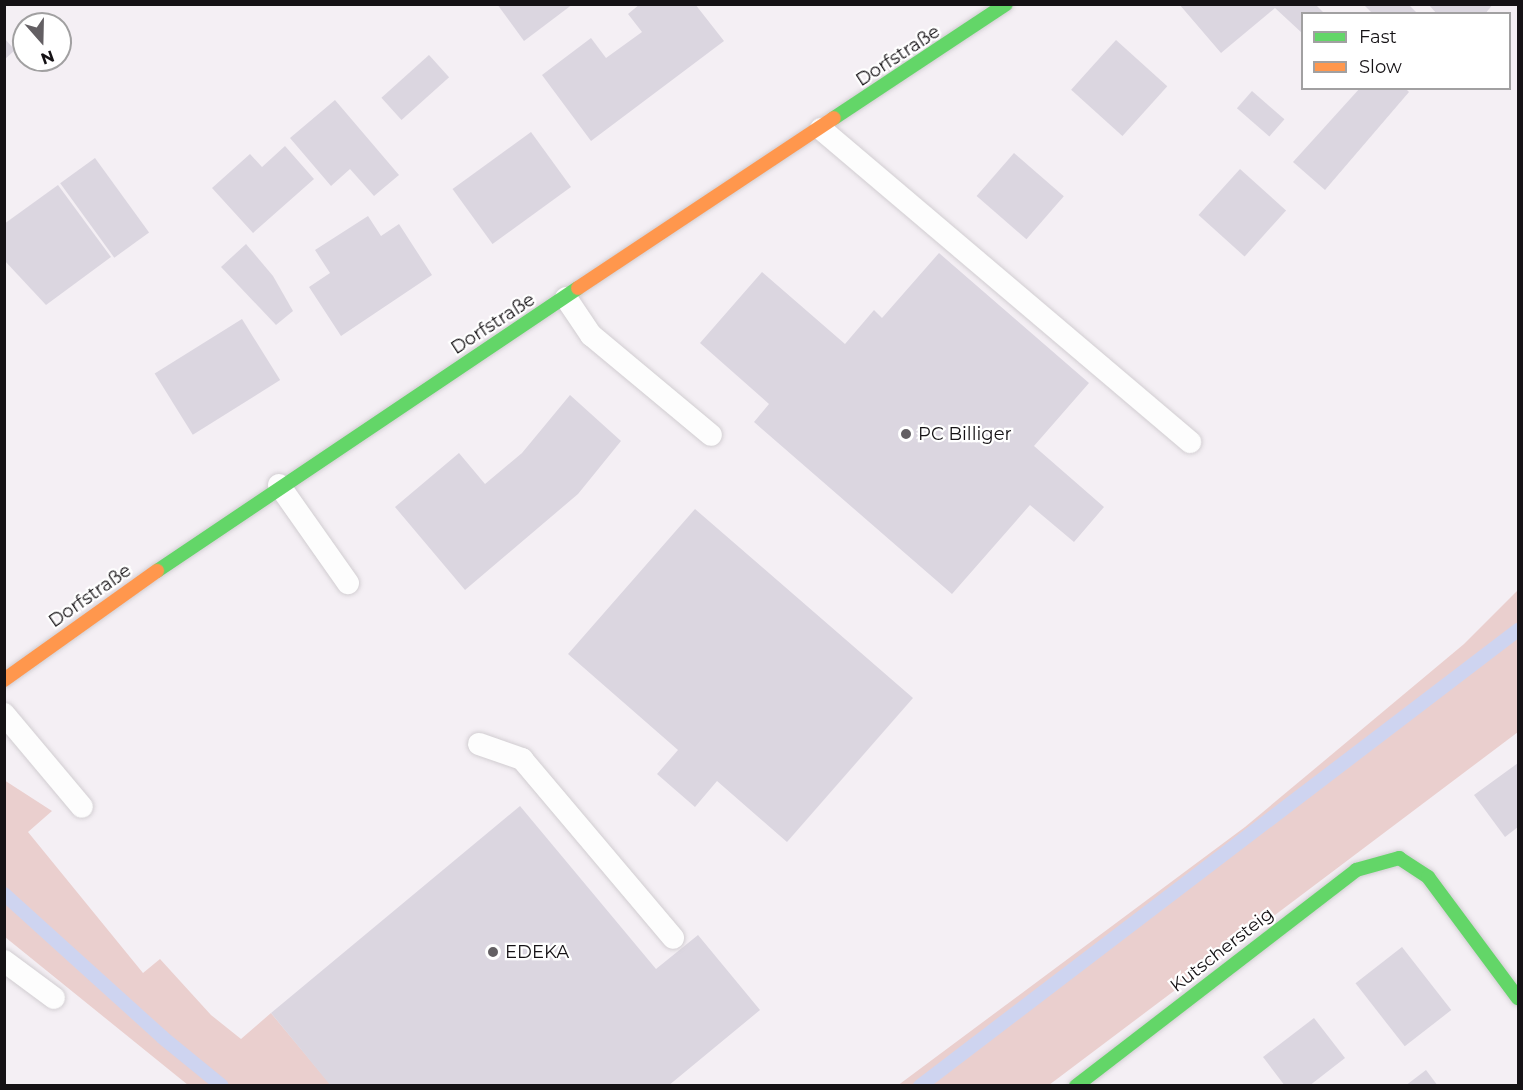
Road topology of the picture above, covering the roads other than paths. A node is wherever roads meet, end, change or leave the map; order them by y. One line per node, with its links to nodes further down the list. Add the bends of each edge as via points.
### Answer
1 (1006, 4): 2 (main road, Dorfstraße)
2 (821, 129): 3 (main road, Dorfstraße); 5 (lane)
3 (566, 298): 4 (lane, via 591,335); 6 (main road, Dorfstraße)
4 (711, 435)
5 (1190, 442)
6 (279, 485): 7 (lane); 8 (main road, Dorfstraße)
7 (348, 583)
8 (4, 680)
9 (4, 714): 11 (lane)
10 (479, 744): 12 (lane, via 522,759)
11 (82, 807)
12 (673, 938)
13 (4, 961): 14 (lane)
14 (54, 998)
15 (1518, 998): 16 (main road, Kutschersteig, via 1428,877 1399,858 1356,870)
16 (1076, 1086)

